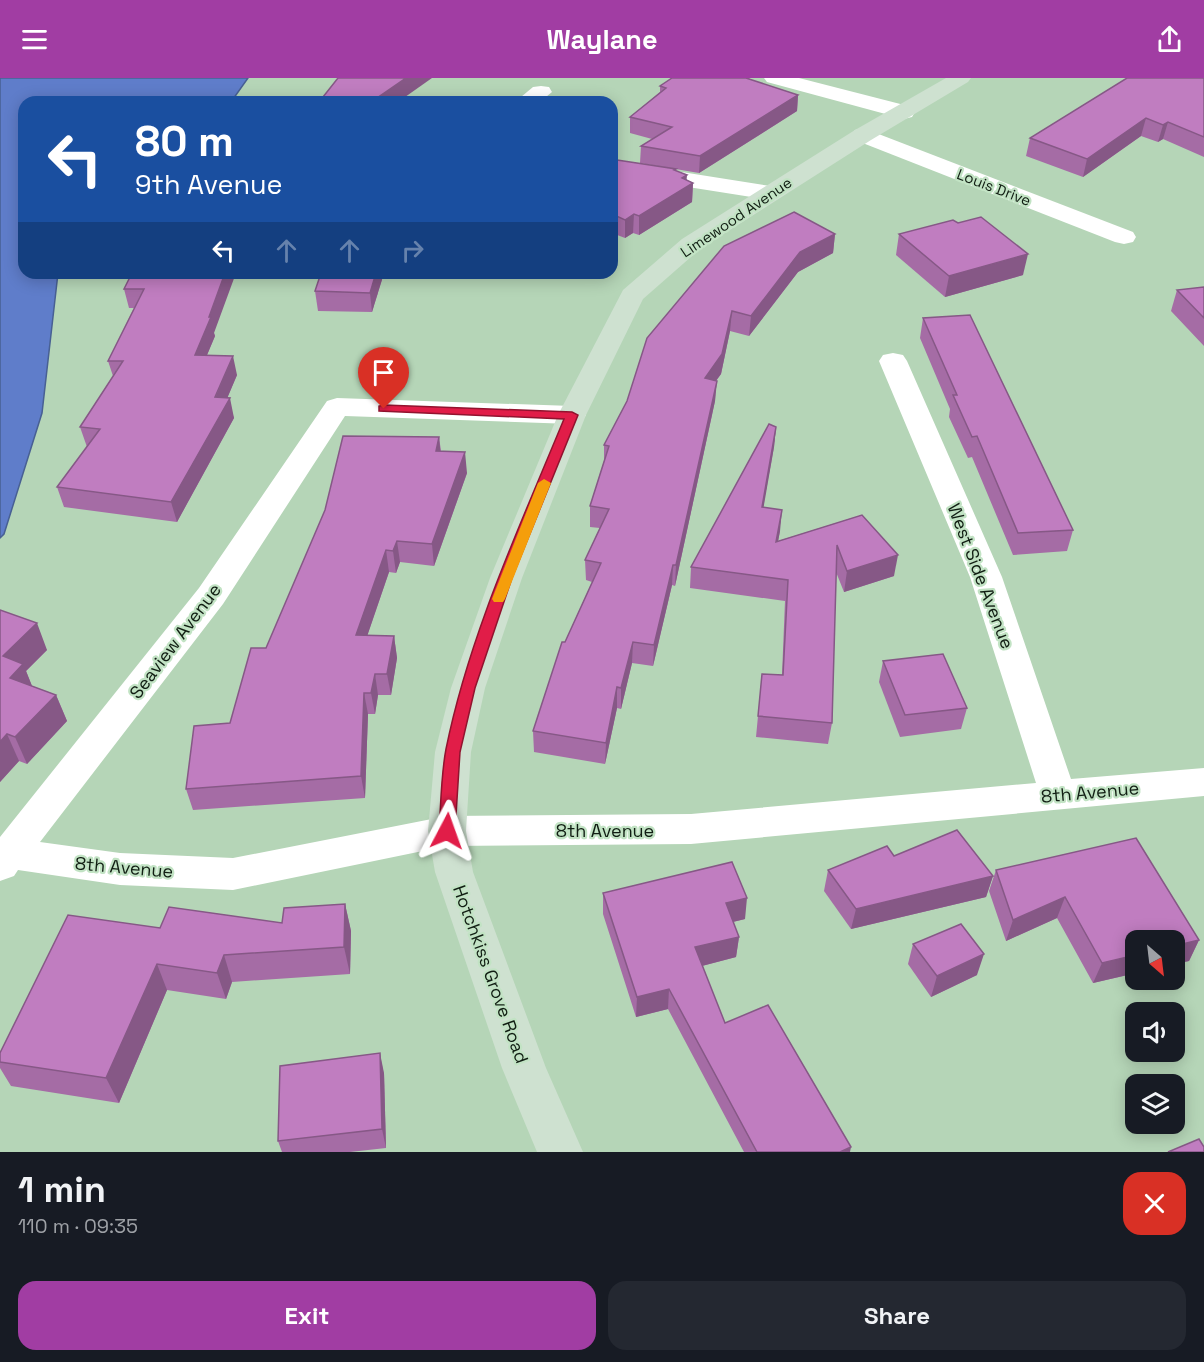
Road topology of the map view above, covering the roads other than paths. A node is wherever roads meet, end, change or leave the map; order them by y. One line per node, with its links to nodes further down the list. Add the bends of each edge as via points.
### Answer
1 (774, 78): 3 (street)
2 (961, 78): 3 (main road, Limewood Avenue)
3 (904, 112): 4 (main road, Limewood Avenue)
4 (863, 135): 6 (main road, Limewood Avenue); 7 (street, Louis Drive)
5 (618, 169): 6 (street)
6 (770, 193): 9 (main road, Limewood Avenue, via 691,243 633,295)
7 (1124, 237)
8 (893, 361): 11 (street, West Side Avenue, via 986,577)
9 (572, 415): 12 (main road, Hotchkiss Grove Road, via 506,578 468,688 453,752); 13 (street, Seaview Avenue, via 337,407 211,596)
10 (1204, 782): 11 (street, 8th Avenue)
11 (1058, 795): 12 (street, 8th Avenue, via 691,829)
12 (447, 831): 13 (street, 8th Avenue, via 233,874); 14 (main road, Hotchkiss Grove Road, via 454,872 524,1068)
13 (5, 859)
14 (560, 1152)

